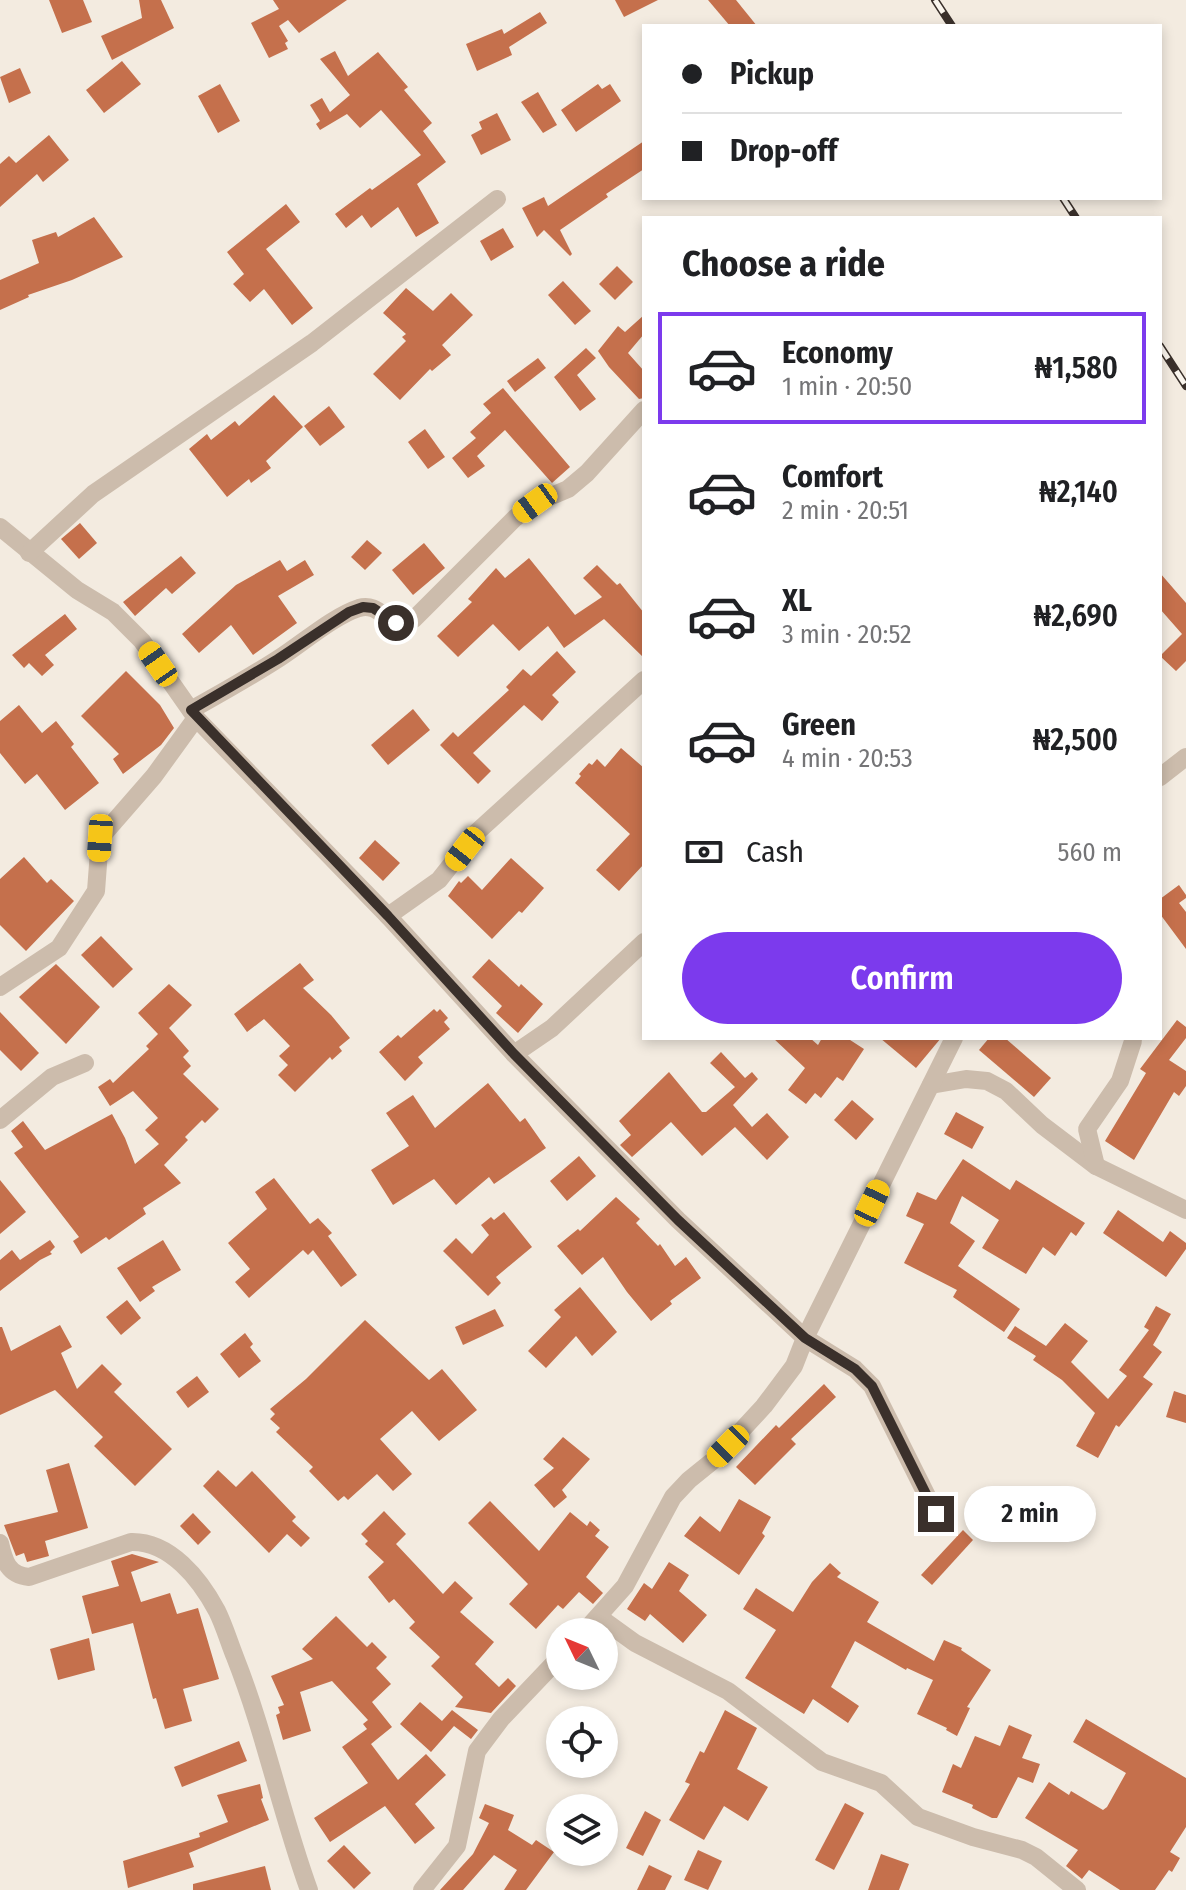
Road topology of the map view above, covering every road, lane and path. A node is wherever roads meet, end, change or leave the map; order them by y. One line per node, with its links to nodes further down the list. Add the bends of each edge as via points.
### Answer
1 (497, 199): 4 (street, via 312,343 93,494)
2 (642, 412): 6 (street, via 568,489 515,518 414,619 396,623 373,608 349,612)
3 (0, 527): 4 (street)
4 (29, 553): 6 (street, via 113,612 142,641)
5 (642, 682): 9 (street, via 487,823 439,880)
6 (194, 714): 9 (street); 11 (street, via 154,776 100,838 96,891 59,948)
7 (1186, 757): 8 (street)
8 (1162, 775)
9 (388, 916): 14 (street)
10 (642, 944): 14 (street, via 552,1028)
11 (0, 987)
12 (953, 1040): 16 (street)
13 (1133, 1041): 18 (street, via 1120,1081 1087,1129)
14 (514, 1054): 20 (street, via 678,1220)
15 (85, 1063): 17 (street, via 52,1077)
16 (931, 1085): 18 (street, via 987,1081); 20 (street)
17 (0, 1120)
18 (1096, 1166): 19 (street)
19 (1186, 1210)
20 (805, 1338): 21 (street, via 872,1386); 23 (street, via 794,1366 764,1406 673,1497 625,1586)
21 (936, 1514)
22 (0, 1543): 25 (street, via 4,1560 19,1576 131,1542 147,1542 161,1547 196,1579 217,1611 247,1687)
23 (599, 1617): 27 (street, via 635,1643 728,1691 822,1762 881,1783 918,1817 1022,1850)
24 (546, 1672): 26 (street, via 477,1751 457,1846)
25 (309, 1890)
26 (422, 1890)
27 (1077, 1890)

